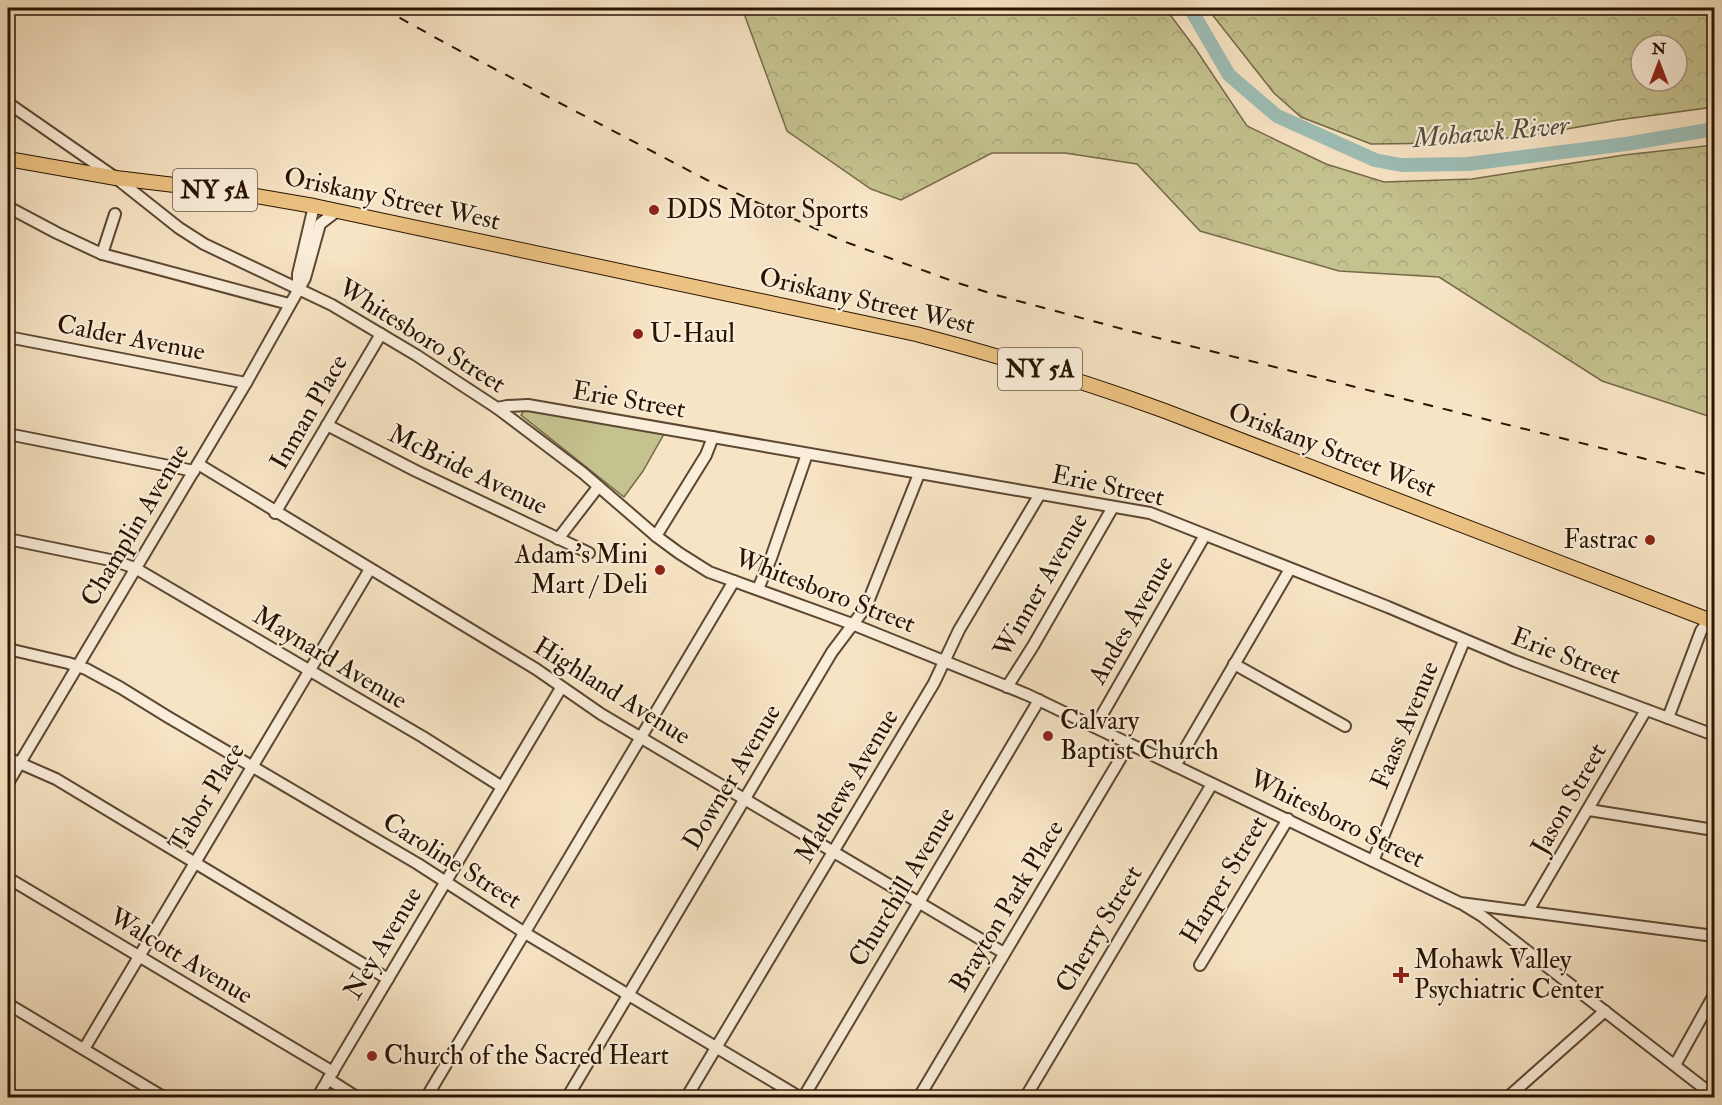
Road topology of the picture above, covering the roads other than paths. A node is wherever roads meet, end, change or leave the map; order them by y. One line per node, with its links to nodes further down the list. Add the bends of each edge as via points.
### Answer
1 (8, 103): 3 (street, Whitesboro Street)
2 (8, 159): 3 (main road, NY 5A)
3 (116, 178): 4 (main road, Oriskany Street West / NY 5A); 9 (street, Whitesboro Street, via 179,228)
4 (314, 206): 6 (main road, Oriskany Street West / NY 5A); 9 (street, Champlin Avenue)
5 (8, 207): 8 (street)
6 (337, 211): 9 (street, Champlin Avenue, via 320,224); 35 (main road, Oriskany Street West / NY 5A, via 916,334 998,356 1165,411)
7 (115, 214): 8 (street)
8 (102, 254): 10 (street)
9 (298, 288): 10 (street, Champlin Avenue); 11 (street, Whitesboro Street)
10 (290, 304): 13 (street, Champlin Avenue)
11 (381, 334): 14 (street, Whitesboro Street); 15 (street, Inman Place)
12 (8, 337): 13 (street, Calder Avenue)
13 (246, 383): 19 (street, Champlin Avenue)
14 (497, 408): 17 (street, Erie Street, via 528,405); 21 (street, Whitesboro Street)
15 (327, 425): 24 (street, Inman Place); 27 (street, McBride Avenue)
16 (8, 434): 19 (street)
17 (713, 437): 18 (street, Erie Street); 26 (street)
18 (807, 454): 20 (street, Erie Street); 34 (street)
19 (196, 467): 24 (street, Highland Avenue); 30 (street, Champlin Avenue)
20 (919, 474): 22 (street, Erie Street); 36 (street, Downer Avenue, via 867,607)
21 (598, 486): 26 (street, Whitesboro Street); 27 (street)
22 (1041, 494): 23 (street, Erie Street); 39 (street, Mathews Avenue)
23 (1113, 507): 25 (street, Erie Street, via 1150,513); 43 (street, Winner Avenue)
24 (275, 513): 31 (street, Highland Avenue)
25 (1205, 535): 32 (street, Erie Street); 49 (street, Andes Avenue)
26 (656, 536): 33 (street, Whitesboro Street, via 709,572)
27 (558, 538): 29 (street, McBride Avenue)
28 (8, 540): 30 (street, Maynard Avenue)
29 (589, 553)
30 (135, 568): 41 (street, Champlin Avenue); 42 (street, Maynard Avenue)
31 (370, 569): 42 (street, Tabor Place); 44 (street, Highland Avenue)
32 (1290, 569): 37 (street, Erie Street); 40 (street)
33 (734, 581): 34 (street, Whitesboro Street); 51 (street)
34 (758, 589): 36 (street, Whitesboro Street)
35 (1711, 620): 47 (street, via 1701,631)
36 (852, 624): 39 (street, Whitesboro Street); 60 (street, Downer Avenue)
37 (1464, 640): 46 (street, Erie Street); 65 (street, Faass Avenue)
38 (8, 649): 41 (street, Caroline Street)
39 (944, 660): 43 (street, Whitesboro Street); 64 (street, Mathews Avenue)
40 (1234, 664): 48 (street); 56 (street)
41 (78, 666): 54 (street, Champlin Avenue); 55 (street, Caroline Street)
42 (308, 670): 55 (street, Tabor Place); 59 (street, Maynard Avenue)
43 (1007, 687): 45 (street, Whitesboro Street)
44 (561, 688): 51 (street, Highland Avenue); 59 (street, Ney Avenue)
45 (1039, 700): 49 (street, Whitesboro Street); 69 (street, Churchill Avenue)
46 (1646, 710): 47 (street, Erie Street); 61 (street, Jason Street)
47 (1668, 718): 50 (street, Erie Street)
48 (1345, 726)
49 (1095, 728): 52 (street, Whitesboro Street)
50 (1714, 735)
51 (641, 738): 60 (street, Highland Avenue); 72 (street)
52 (1129, 744): 56 (street, Whitesboro Street); 74 (street, Brayton Park Place)
53 (8, 758): 54 (street)
54 (20, 762): 57 (street, Champlin Avenue); 66 (street)
55 (252, 766): 66 (street, Tabor Place); 68 (street, Caroline Street)
56 (1175, 766): 58 (street, Whitesboro Street)
57 (8, 783)
58 (1212, 784): 62 (street, Whitesboro Street); 97 (street, Cherry Street)
59 (502, 787): 68 (street, Ney Avenue)
60 (745, 799): 64 (street, Highland Avenue); 78 (street, Downer Avenue)
61 (1589, 810): 63 (street); 71 (street, Jason Street)
62 (1288, 819): 65 (street, Whitesboro Street); 76 (street, Harper Street)
63 (1714, 830)
64 (834, 852): 69 (street, Highland Avenue); 84 (street, Mathews Avenue)
65 (1373, 861): 70 (street, Whitesboro Street)
66 (194, 863): 75 (street, Tabor Place); 77 (street)
67 (8, 878): 75 (street, Walcott Avenue)
68 (446, 882): 72 (street, Caroline Street); 77 (street, Ney Avenue)
69 (919, 903): 74 (street, Highland Avenue); 96 (street, Churchill Avenue)
70 (1460, 903): 71 (street, Whitesboro Street); 81 (street)
71 (1528, 911): 73 (street, Whitesboro Street)
72 (525, 933): 78 (street, Caroline Street); 93 (street)
73 (1714, 936)
74 (1004, 953): 88 (street, Brayton Park Place)
75 (138, 956): 85 (street, Tabor Place); 87 (street, Walcott Avenue)
76 (1200, 965)
77 (388, 979): 87 (street, Ney Avenue)
78 (629, 995): 84 (street, Caroline Street); 94 (street, Downer Avenue)
79 (1714, 995): 82 (street)
80 (8, 1004): 85 (street)
81 (1605, 1011): 86 (street); 98 (street)
82 (1704, 1014): 83 (street); 86 (street)
83 (1714, 1021)
84 (716, 1046): 95 (street, Mathews Avenue); 96 (street, Caroline Street)
85 (84, 1049): 90 (street)
86 (1675, 1065): 89 (street)
87 (331, 1075): 91 (street, Ney Avenue); 92 (street, Walcott Avenue)
88 (922, 1092)
89 (1714, 1096)
90 (165, 1098)
91 (317, 1098)
92 (358, 1098)
93 (426, 1098)
94 (567, 1098)
95 (686, 1098)
96 (802, 1098)
97 (1025, 1098)
98 (1507, 1098)

